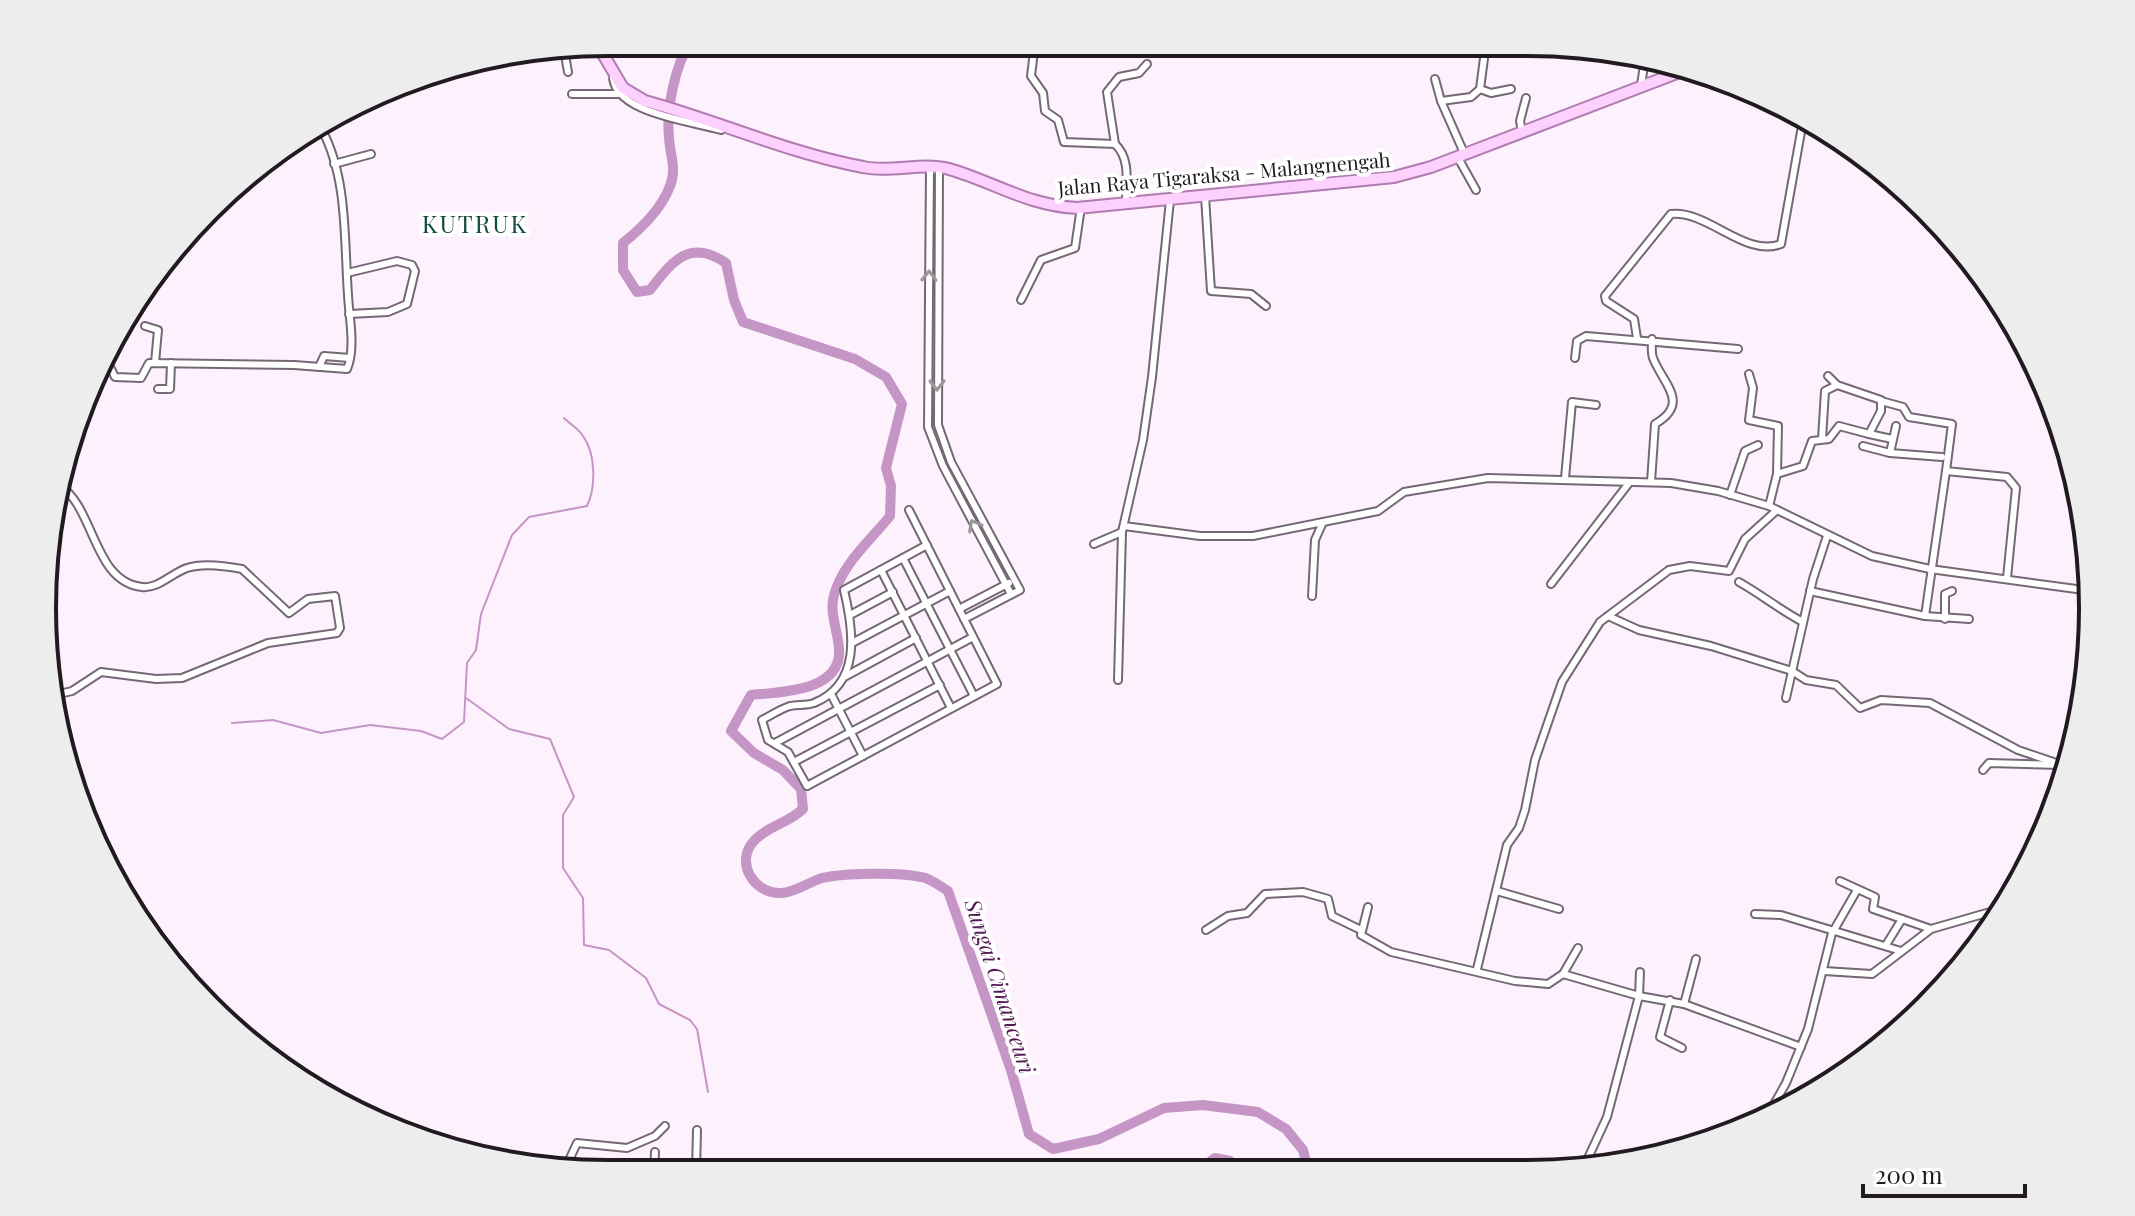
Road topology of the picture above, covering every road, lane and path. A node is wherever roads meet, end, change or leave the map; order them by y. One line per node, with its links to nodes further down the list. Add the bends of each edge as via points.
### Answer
1 (603, 56): 8 (main road, Jalan Raya Tigaraksa - Malangnengah)
2 (1034, 56): 22 (street, via 1032,79 1043,93 1045,111 1058,120 1063,141)
3 (1484, 56): 12 (street)
4 (566, 58): 7 (street)
5 (1147, 64): 22 (street, via 1139,73 1119,77 1107,92)
6 (1643, 69): 11 (street)
7 (568, 72)
8 (613, 74): 15 (street); 18 (main road, Jalan Raya Tigaraksa - Malangnengah)
9 (1670, 75): 11 (main road, Jalan Raya Tigaraksa - Malangnengah)
10 (1435, 79): 17 (street)
11 (1641, 85): 20 (main road, Jalan Raya Tigaraksa - Malangnengah)
12 (1480, 89): 13 (street); 17 (street, via 1471,97)
13 (1511, 89)
14 (572, 94): 15 (street)
15 (618, 94): 18 (street)
16 (1526, 98): 20 (street)
17 (1441, 101): 24 (street)
18 (642, 104): 26 (main road, Jalan Raya Tigaraksa - Malangnengah, via 866,168)
19 (1801, 129): 37 (street, via 1781,244 1759,244 1691,216 1671,214 1605,296 1634,319)
20 (1522, 131): 24 (main road, Jalan Raya Tigaraksa - Malangnengah)
21 (324, 135): 25 (street)
22 (1115, 144): 30 (street, via 1126,160)
23 (371, 154): 25 (street)
24 (1461, 155): 27 (street); 28 (main road, Jalan Raya Tigaraksa - Malangnengah, via 1380,179)
25 (334, 164): 32 (street)
26 (935, 167): 31 (main road, Jalan Raya Tigaraksa - Malangnengah, via 1048,207); 79 (street, one-way to 79, via 938,425 951,462); 82 (street, one-way to 26, via 928,427)
27 (1476, 190)
28 (1205, 196): 29 (main road, Jalan Raya Tigaraksa - Malangnengah); 34 (street, via 1210,289 1251,294)
29 (1170, 200): 30 (main road, Jalan Raya Tigaraksa - Malangnengah); 71 (street, via 1152,377)
30 (1126, 203): 31 (main road, Jalan Raya Tigaraksa - Malangnengah)
31 (1081, 207): 33 (street, via 1075,248 1041,260)
32 (347, 273): 35 (street); 35 (street, via 397,261 415,271 407,304 388,312)
33 (1021, 300)
34 (1266, 306)
35 (349, 314): 40 (street)
36 (145, 326): 42 (street, via 159,332)
37 (1637, 338): 38 (street); 41 (street, via 1580,337)
38 (1652, 339): 39 (street); 63 (street, via 1672,409 1655,424)
39 (1738, 349)
40 (350, 358): 44 (street, via 324,356); 44 (street, via 347,369)
41 (1575, 358)
42 (155, 363): 43 (street); 45 (street, via 146,363 141,378 130,380 115,377)
43 (171, 363): 44 (street); 49 (street, via 170,389)
44 (319, 367)
45 (111, 369)
46 (1749, 374): 61 (street, via 1749,420 1778,426)
47 (1828, 376): 48 (street)
48 (1837, 385): 50 (street); 54 (street, via 1825,391)
49 (158, 389)
50 (1881, 401): 53 (street); 60 (street, via 1903,407 1909,417 1952,424)
51 (1596, 405): 62 (street, via 1572,402)
52 (1896, 426): 55 (street)
53 (1869, 434): 54 (street, via 1839,426 1831,438); 55 (street)
54 (1822, 439): 61 (street, via 1809,444 1803,466)
55 (1892, 439): 58 (street)
56 (1758, 445): 66 (street, via 1745,451)
57 (1863, 446): 58 (street)
58 (1890, 453): 59 (street)
59 (1942, 457)
60 (1946, 471): 76 (street); 78 (street, via 2007,477 2015,485)
61 (1777, 474): 67 (street)
62 (1565, 478): 64 (street); 70 (street, via 1488,478 1420,488 1404,492 1382,510)
63 (1651, 482): 64 (street); 66 (street)
64 (1629, 483): 81 (street)
65 (69, 493): 109 (street, via 113,570 127,582 152,587 190,567 242,569 289,613 308,599 335,596 340,628 337,633 268,643 182,678 101,672)
66 (1730, 495): 67 (street)
67 (1769, 506): 69 (street)
68 (909, 510): 74 (street)
69 (1777, 510): 72 (street); 94 (street, via 1745,539 1729,571 1674,568)
70 (1323, 522): 71 (street, via 1253,536); 89 (street, via 1315,540)
71 (1123, 529): 73 (street); 107 (street)
72 (1827, 536): 76 (street, via 1872,556); 85 (street)
73 (1094, 544)
74 (927, 545): 75 (street); 84 (street)
75 (903, 558): 77 (street); 90 (street)
76 (1930, 569): 78 (street); 95 (street)
77 (881, 570): 87 (street); 92 (street, via 844,590)
78 (2007, 578): 83 (street)
79 (1015, 581): 82 (street); 88 (street, via 1020,590)
80 (1739, 582): 99 (street)
81 (1551, 584)
82 (1006, 585): 88 (street); 91 (street)
83 (2078, 589)
84 (950, 591): 90 (street); 91 (street)
85 (1810, 591): 95 (street); 99 (street)
86 (1952, 591): 97 (street, via 1945,594)
87 (893, 592): 92 (street); 93 (street)
88 (1011, 594): 96 (street)
89 (1312, 596)
90 (927, 603): 93 (street); 103 (street)
91 (959, 609): 96 (street)
92 (850, 615): 102 (street)
93 (904, 615): 101 (street); 102 (street)
94 (1608, 616): 105 (street, via 1639,630); 124 (street, via 1586,640 1562,682 1519,828 1507,845)
95 (1925, 616): 97 (street)
96 (964, 619): 100 (street)
97 (1945, 619): 98 (street)
98 (1969, 619)
99 (1803, 622): 105 (street)
100 (973, 637): 103 (street); 111 (street, via 997,684)
101 (916, 638): 104 (street); 106 (street)
102 (852, 643): 106 (street)
103 (951, 649): 104 (street); 111 (street)
104 (928, 661): 108 (street); 114 (street)
105 (1792, 671): 112 (street); 119 (street, via 1806,680 1836,685 1862,708 1881,700 1936,705 2018,750)
106 (846, 676): 110 (street)
107 (1118, 680)
108 (940, 685): 113 (street); 115 (street)
109 (63, 693)
110 (831, 694): 114 (street); 116 (street, via 762,720 768,740)
111 (974, 696): 113 (street)
112 (1786, 698)
113 (951, 708): 117 (street)
114 (839, 709): 115 (street); 116 (street)
115 (851, 732): 117 (street); 118 (street)
116 (775, 743): 118 (street)
117 (863, 756): 118 (street, via 807,786)
118 (794, 762)
119 (2056, 763)
120 (2056, 766): 121 (street, via 1989,763)
121 (1983, 770)
122 (1840, 881): 123 (street)
123 (1857, 890): 129 (street, via 1875,897 1873,909); 133 (street)
124 (1497, 891): 126 (street); 138 (street)
125 (1368, 907): 132 (street)
126 (1559, 909)
127 (1987, 913): 130 (street)
128 (1755, 914): 133 (street, via 1781,915)
129 (1902, 919): 130 (street); 134 (street)
130 (1931, 929): 136 (street)
131 (1206, 930): 132 (street, via 1228,916 1247,913 1265,894 1283,892 1328,899 1332,916)
132 (1361, 930): 138 (street, via 1363,939 1391,952)
133 (1833, 931): 134 (street); 139 (street)
134 (1886, 945): 136 (street)
135 (1578, 948): 141 (street)
136 (1901, 951): 139 (street, via 1868,976)
137 (1696, 959): 144 (street)
138 (1477, 969): 141 (street, via 1542,984 1556,982)
139 (1824, 971): 145 (street)
140 (1640, 972): 142 (street)
141 (1563, 974): 142 (street)
142 (1639, 996): 143 (street); 151 (street, via 1607,1117)
143 (1670, 1000): 144 (street); 146 (street, via 1660,1037)
144 (1684, 1004): 145 (street)
145 (1801, 1047): 147 (street)
146 (1682, 1048)
147 (1775, 1101)
148 (665, 1126): 152 (street, via 655,1137 631,1147 577,1143)
149 (697, 1130): 154 (street)
150 (655, 1152): 153 (street)
151 (1589, 1156)
152 (570, 1159)
153 (655, 1160)
154 (696, 1160)

